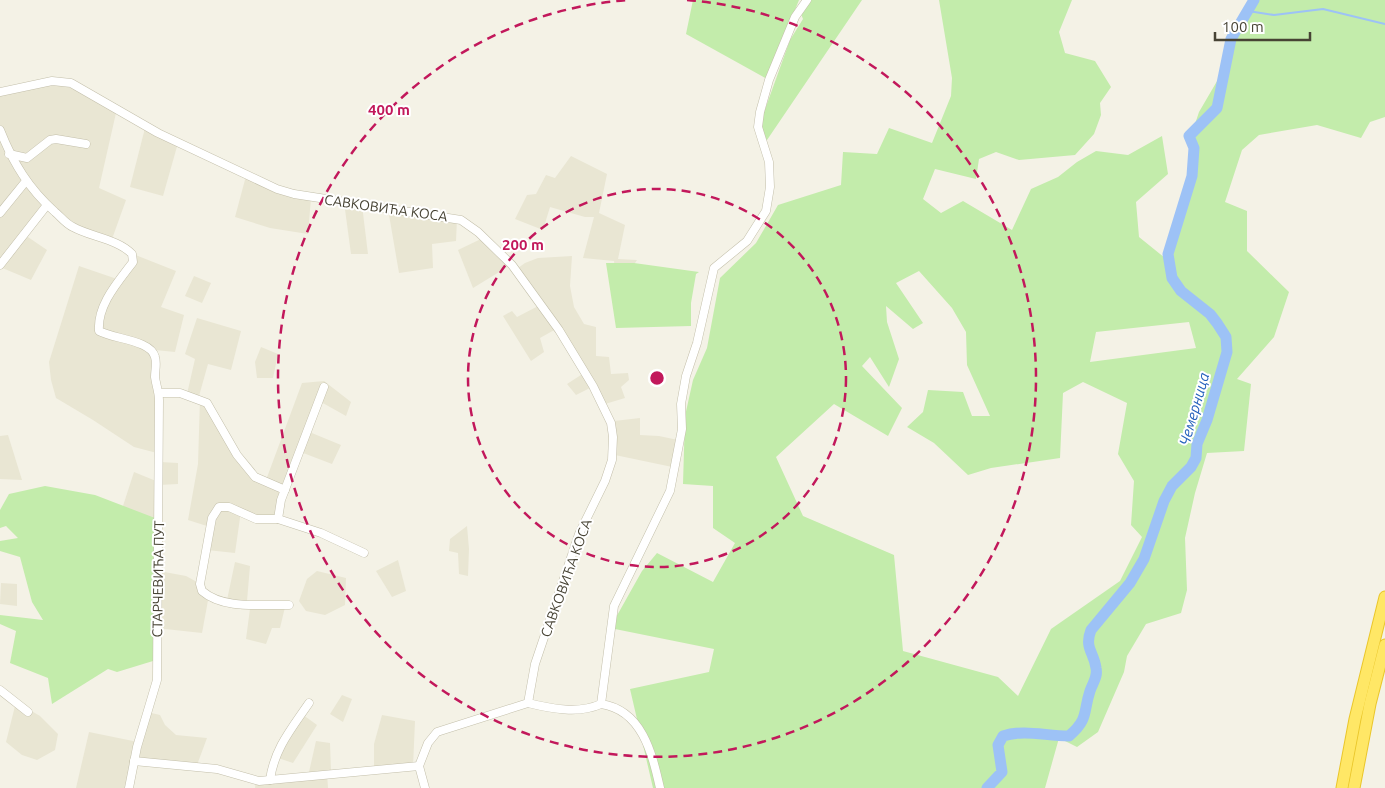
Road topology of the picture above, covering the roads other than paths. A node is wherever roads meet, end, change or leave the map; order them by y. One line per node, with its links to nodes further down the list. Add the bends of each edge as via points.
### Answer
1 (807, 0): 21 (street, via 795,17 769,80 760,112 758,127 769,162 770,187 766,211 747,241 714,268 686,376 681,404 682,429 670,491 614,606)
2 (0, 92): 20 (street, САВКОВИЋА КОСА, via 52,82 71,83 158,133 277,189 461,220 512,265 578,362 611,423 613,436 612,460 579,534 535,664)
3 (0, 130): 5 (street, СТАРЧЕВИЋА ПУТ)
4 (86, 144): 5 (street, via 56,139 27,158)
5 (9, 154): 6 (street, СТАРЧЕВИЋА ПУТ)
6 (26, 181): 7 (street, СТАРЧЕВИЋА ПУТ); 8 (street)
7 (47, 205): 9 (street); 11 (street, СТАРЧЕВИЋА ПУТ, via 71,227 127,249 132,254 133,262 100,313 99,331 109,337 144,345 152,351 156,358 155,378)
8 (0, 213)
9 (0, 265)
10 (324, 387): 12 (street)
11 (159, 393): 12 (street, via 180,393 207,402 236,455 255,477); 23 (street, СТАРЧЕВИЋА ПУТ, via 156,680)
12 (285, 490): 13 (street)
13 (278, 519): 14 (street, via 321,533); 16 (street, via 256,518 229,507 218,507 212,518 200,584 202,591 215,600)
14 (364, 553)
15 (1385, 597): 29 (highway)
16 (289, 605)
17 (1385, 645): 30 (highway)
18 (0, 690): 22 (street)
19 (309, 702): 25 (street, via 277,750)
20 (528, 703): 21 (street, via 589,710); 24 (street, via 437,732 428,743)
21 (601, 704): 28 (street, via 620,708 635,721)
22 (28, 712)
23 (134, 761): 25 (street, via 217,770 259,781); 26 (street, СТАРЧЕВИЋА ПУТ)
24 (419, 766): 25 (street); 27 (street)
25 (270, 780)
26 (129, 788)
27 (425, 788)
28 (660, 788)
29 (1342, 788)
30 (1354, 788)

